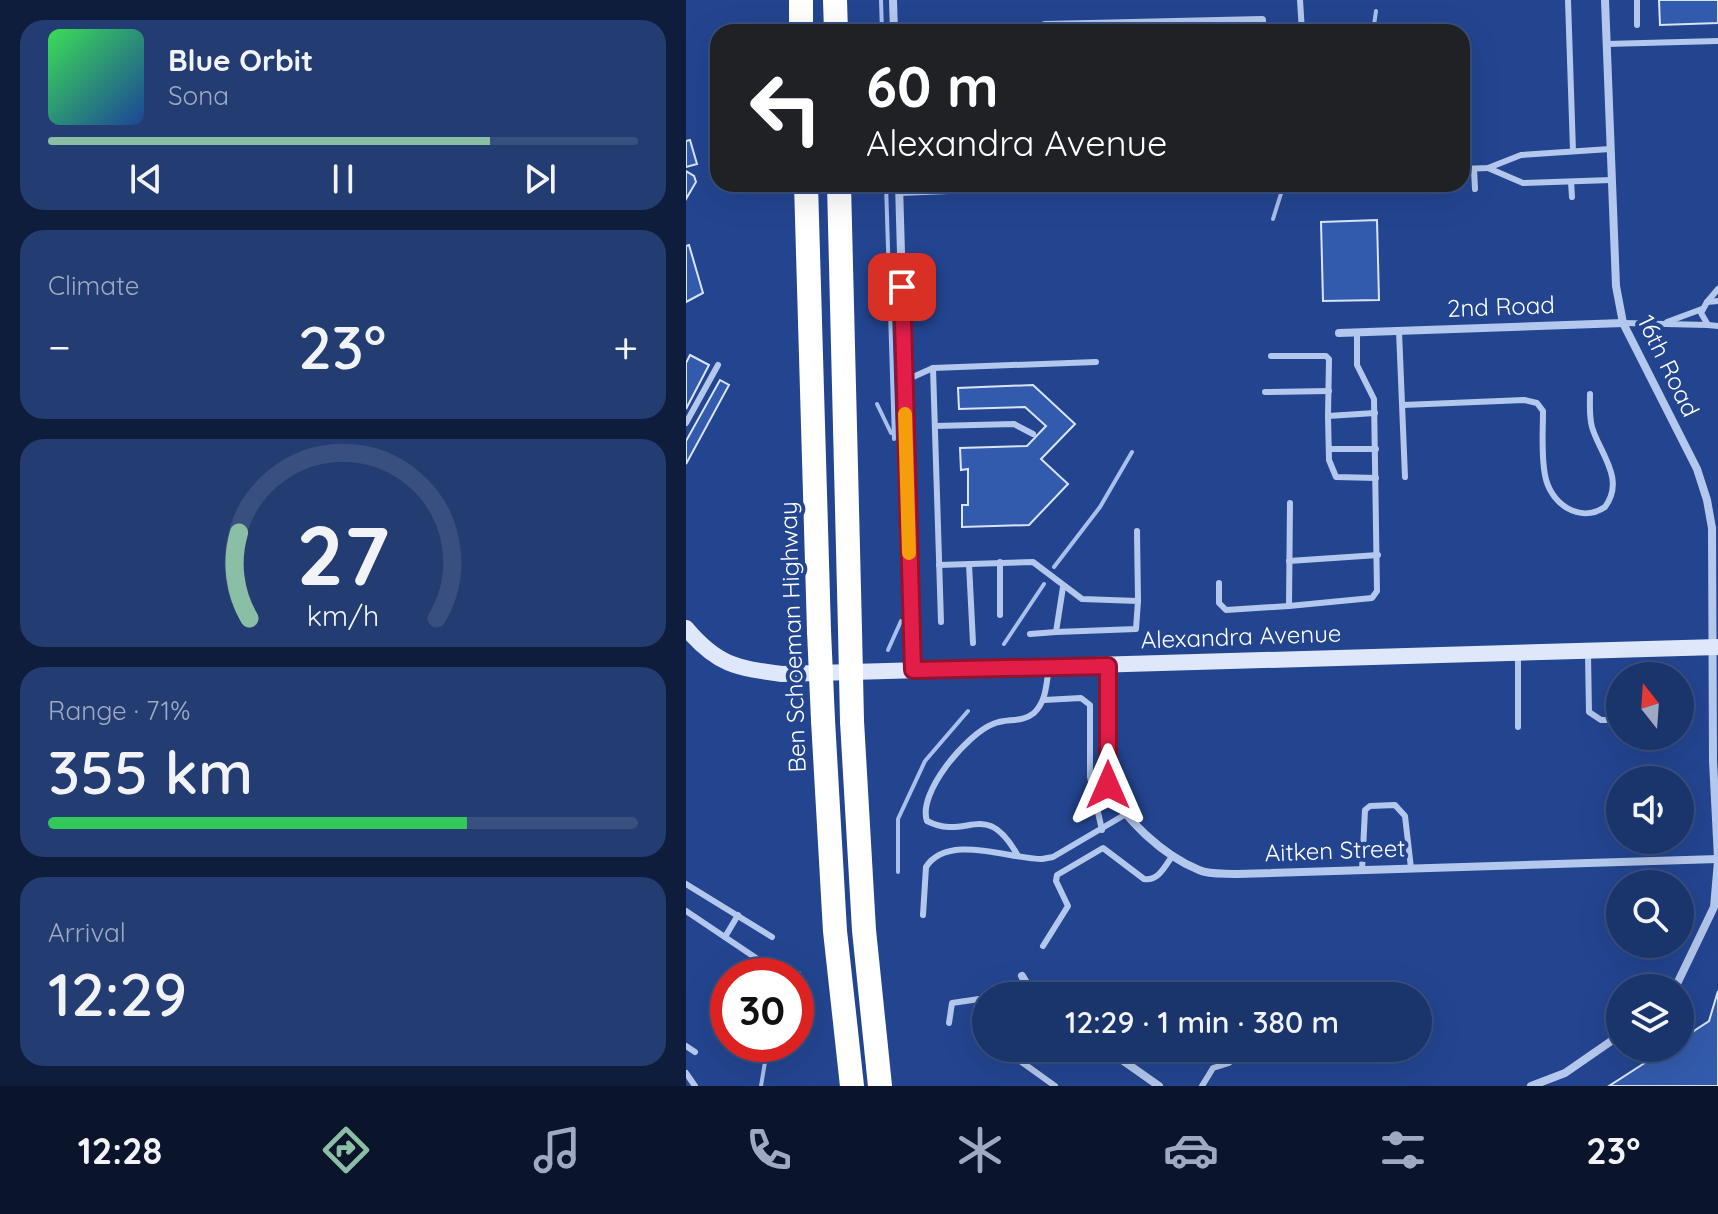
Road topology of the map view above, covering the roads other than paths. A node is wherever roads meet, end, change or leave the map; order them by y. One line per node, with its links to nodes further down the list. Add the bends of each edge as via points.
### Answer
1 (801, 0): 8 (highway)
2 (835, 0): 9 (highway)
3 (893, 0): 10 (street)
4 (1300, 0): 13 (lane)
5 (1568, 0): 18 (lane)
6 (1605, 0): 16 (street, 16th Road)
7 (1637, 0): 14 (lane)
8 (801, 24)
9 (836, 24)
10 (894, 24)
11 (1088, 24): 12 (street)
12 (1262, 24)
13 (1302, 24)
14 (1637, 25)
15 (1718, 41): 16 (lane)
16 (1606, 44): 17 (street, 16th Road)
17 (1610, 149): 18 (lane); 22 (street, 16th Road)
18 (1573, 151): 19 (lane, via 1521,155)
19 (1488, 168): 21 (lane); 23 (lane, via 1523,183)
20 (1470, 169): 21 (lane)
21 (1474, 169): 24 (lane)
22 (1611, 180): 23 (lane); 33 (street, 16th Road)
23 (1571, 182): 28 (lane)
24 (1475, 189)
25 (806, 192): 118 (highway, Ben Schoeman Highway, bridge, via 823,720 835,931)
26 (839, 192): 119 (highway, bridge, via 852,721 864,930)
27 (899, 192): 44 (street)
28 (1572, 197)
29 (1718, 289): 31 (lane)
30 (1718, 301): 31 (lane)
31 (1707, 302): 32 (lane)
32 (1702, 309): 34 (lane, 2nd Road); 35 (lane)
33 (1623, 323): 34 (lane, 2nd Road); 37 (street, 2nd Road); 75 (street, 16th Road, via 1697,469 1707,500)
34 (1663, 323): 35 (lane, 2nd Road)
35 (1708, 325): 36 (lane, 2nd Road)
36 (1718, 326)
37 (1399, 331): 38 (street, 2nd Road); 48 (lane)
38 (1357, 332): 39 (street, 2nd Road); 49 (lane, via 1357,365 1371,387)
39 (1339, 333)
40 (1271, 356): 45 (lane, via 1326,356 1331,364)
41 (1096, 362): 43 (lane)
42 (718, 365): 51 (lane)
43 (933, 368): 44 (lane); 52 (lane)
44 (904, 381): 80 (street)
45 (1329, 391): 46 (lane); 50 (lane)
46 (1265, 392)
47 (1590, 394): 48 (lane, via 1593,429 1610,462 1612,494 1605,507 1583,515 1569,510 1545,479 1543,411 1537,403)
48 (1403, 405): 56 (lane)
49 (1375, 413): 50 (lane); 55 (lane)
50 (1328, 416): 54 (lane)
51 (686, 423)
52 (935, 426): 53 (lane, via 1014,424); 64 (lane)
53 (1033, 434)
54 (1329, 449): 55 (lane); 57 (lane, via 1336,477)
55 (1376, 449): 57 (lane)
56 (1405, 477)
57 (1376, 478): 60 (lane)
58 (1290, 503): 61 (lane)
59 (1137, 531): 67 (lane)
60 (1378, 555): 61 (lane); 68 (lane, via 1372,598)
61 (1289, 561): 68 (lane)
62 (1000, 562): 63 (lane); 66 (lane, via 1033,562); 69 (lane)
63 (969, 564): 64 (lane); 74 (lane)
64 (939, 565): 70 (lane)
65 (1219, 583): 68 (lane, via 1219,603 1226,610)
66 (1063, 587): 67 (lane, via 1082,599); 72 (lane)
67 (1138, 601): 72 (lane, via 1136,629)
68 (1289, 606)
69 (1000, 615)
70 (941, 622)
71 (686, 628): 80 (main road, Alexandra Avenue, via 710,653 738,669 782,674)
72 (1056, 632): 73 (lane)
73 (1030, 634)
74 (973, 643)
75 (1716, 647): 76 (main road, Alexandra Avenue); 86 (street, 16th Road)
76 (1588, 651): 77 (main road, Alexandra Avenue); 82 (lane, via 1589,712)
77 (1518, 653): 78 (main road, Alexandra Avenue); 83 (lane)
78 (1108, 666): 79 (main road, Alexandra Avenue); 85 (street)
79 (1049, 667): 80 (main road, Alexandra Avenue); 81 (lane)
80 (913, 670)
81 (1044, 700): 84 (lane, via 1087,699 1092,712); 92 (lane, via 1032,715 986,727 949,764 926,803 927,821 936,826 990,824 1007,836)
82 (1606, 720)
83 (1518, 727)
84 (1089, 748): 85 (lane); 88 (lane)
85 (1108, 748): 87 (street)
86 (1715, 761): 93 (street, 16th Road)
87 (1108, 785): 88 (lane); 89 (street, Aitken Street)
88 (1091, 786): 90 (lane)
89 (1126, 814): 90 (lane); 91 (street, Aitken Street)
90 (1102, 830): 92 (lane, via 1053,857)
91 (1173, 855): 95 (street, Aitken Street, via 1210,873); 102 (lane, via 1150,880 1103,848 1057,875 1068,906)
92 (1018, 856): 99 (lane, via 972,850 936,856 926,867)
93 (1718, 859): 94 (street, Aitken Street); 104 (street, 16th Road, via 1714,907)
94 (1411, 868): 95 (street, Aitken Street); 95 (lane, via 1405,816 1395,805 1383,805 1365,810)
95 (1362, 870)
96 (686, 884): 98 (lane)
97 (686, 911): 100 (lane)
98 (738, 915): 100 (lane); 101 (lane)
99 (923, 915)
100 (725, 937): 103 (lane)
101 (772, 937)
102 (1043, 946)
103 (756, 958)
104 (1682, 974)
105 (1022, 976): 106 (street)
106 (1026, 982)
107 (972, 1000): 108 (lane, via 952,1003)
108 (949, 1023)
109 (1606, 1045): 116 (street)
110 (686, 1046): 111 (lane)
111 (695, 1052)
112 (1022, 1062): 120 (lane)
113 (1125, 1062): 121 (street)
114 (1230, 1062): 122 (lane, via 1213,1068)
115 (686, 1073): 117 (lane)
116 (1546, 1083): 123 (street)
117 (695, 1086)
118 (852, 1086)
119 (880, 1086)
120 (1055, 1086)
121 (1159, 1086)
122 (1202, 1086)
123 (1531, 1086)

